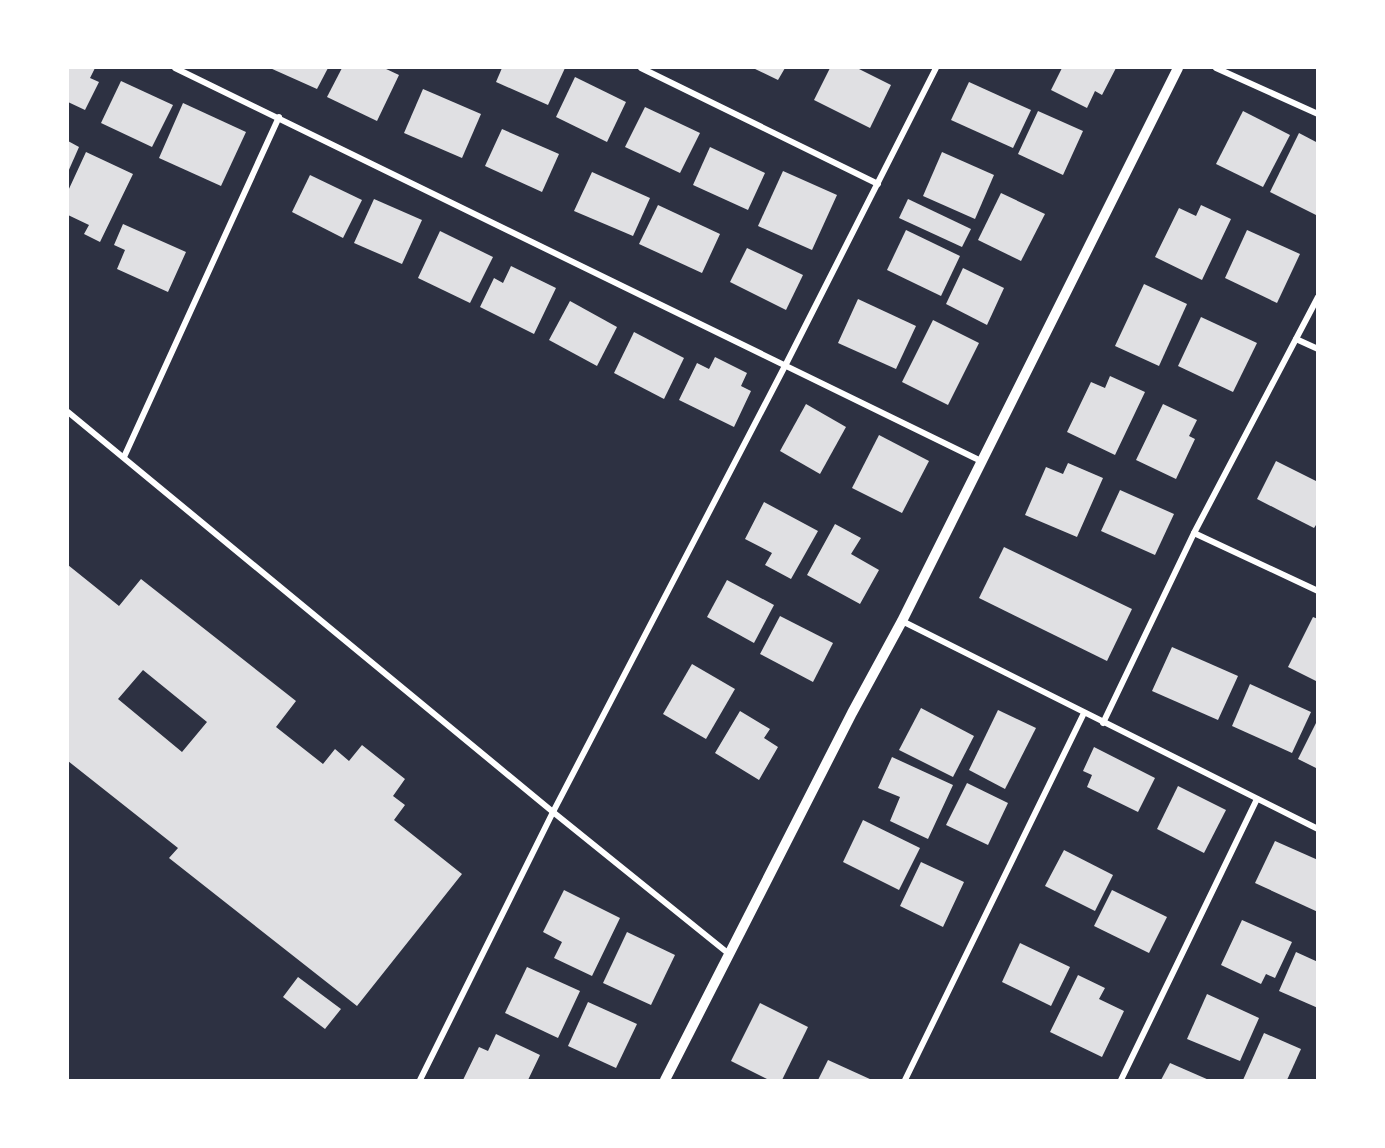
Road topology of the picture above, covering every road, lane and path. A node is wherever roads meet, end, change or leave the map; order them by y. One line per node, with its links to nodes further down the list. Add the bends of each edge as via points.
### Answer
1 (175, 68): 7 (street)
2 (641, 68): 8 (street)
3 (936, 68): 8 (street)
4 (1178, 68): 15 (street)
5 (1216, 68): 6 (street)
6 (1317, 114)
7 (279, 117): 12 (street); 14 (street)
8 (878, 184): 12 (street)
9 (1317, 297): 10 (street)
10 (1296, 339): 11 (street); 16 (street)
11 (1317, 350)
12 (786, 364): 15 (street); 22 (street)
13 (68, 412): 14 (street)
14 (124, 457): 22 (street)
15 (981, 461): 18 (street)
16 (1194, 533): 17 (street); 20 (street)
17 (1317, 591)
18 (902, 621): 19 (street); 24 (street)
19 (1084, 713): 20 (street); 27 (street)
20 (1103, 723): 21 (street)
21 (1257, 799): 23 (street); 28 (street)
22 (553, 812): 24 (street); 25 (street)
23 (1317, 830)
24 (729, 954): 26 (street)
25 (420, 1080)
26 (665, 1080)
27 (905, 1080)
28 (1121, 1080)

